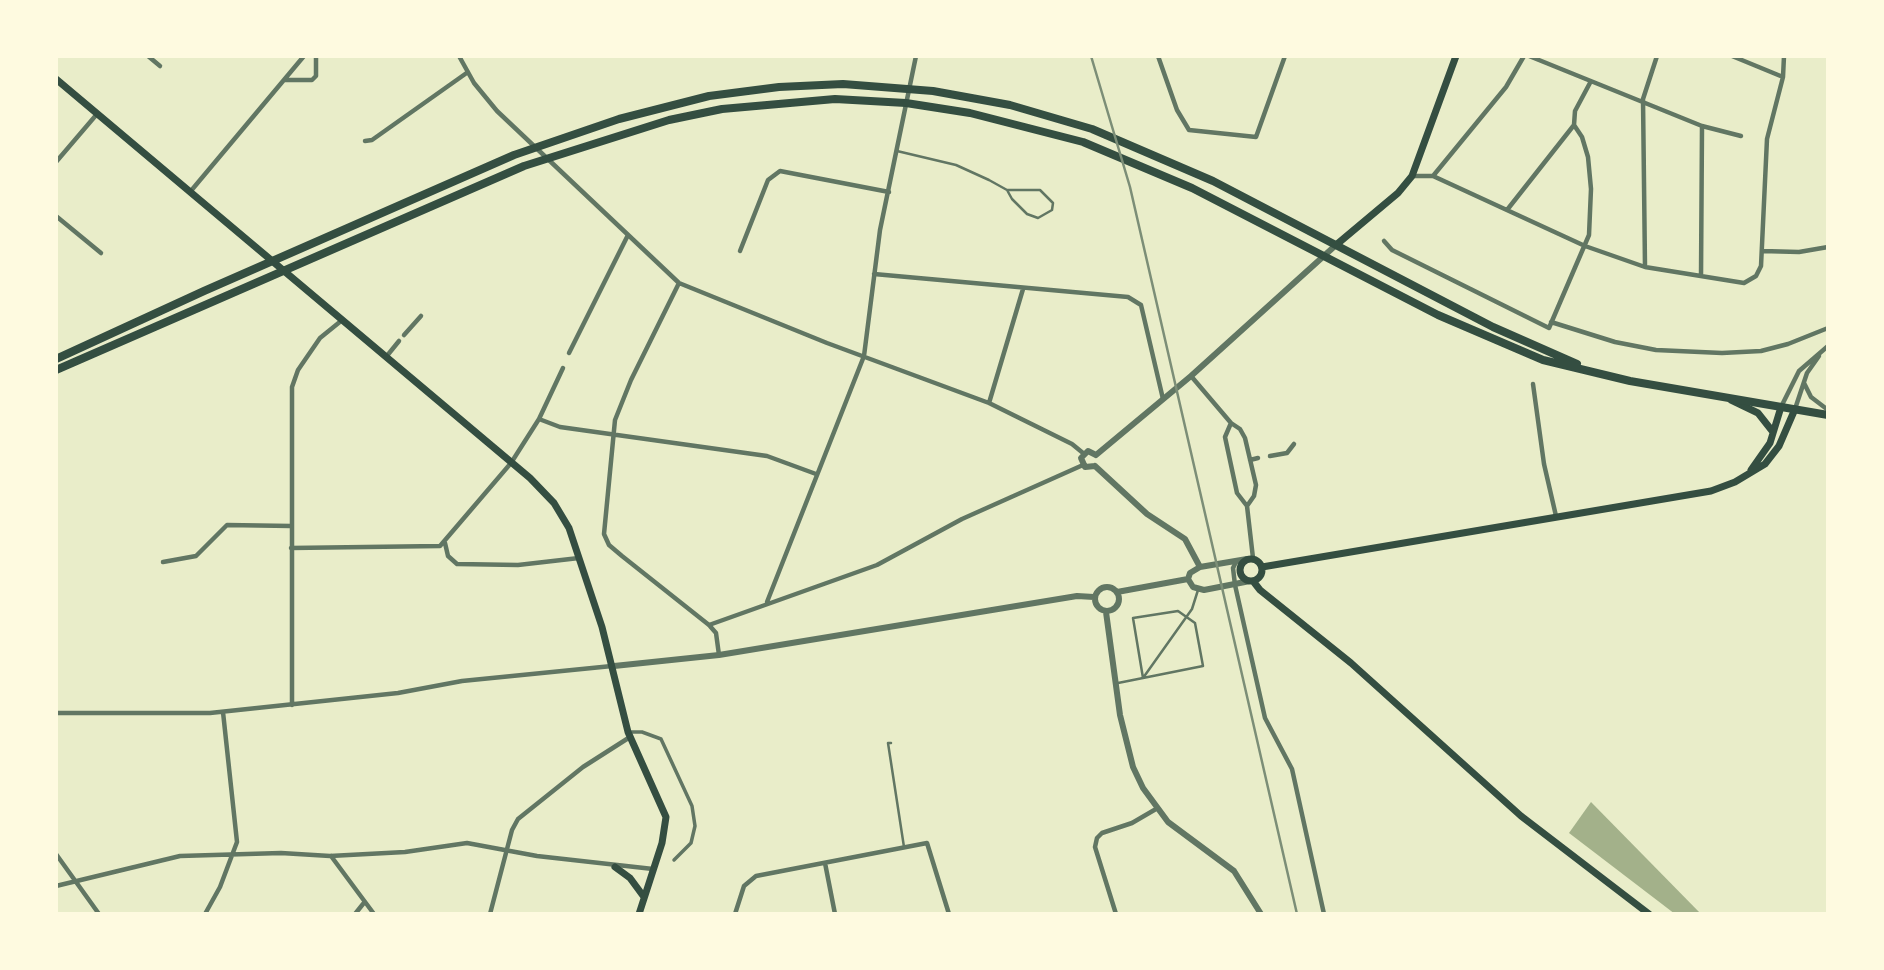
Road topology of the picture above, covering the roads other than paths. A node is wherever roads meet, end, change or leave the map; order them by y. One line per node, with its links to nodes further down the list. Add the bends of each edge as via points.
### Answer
1 (148, 56): 14 (street)
2 (304, 56): 18 (street)
3 (316, 56): 18 (street, via 312,80)
4 (459, 56): 15 (street)
5 (916, 56): 20 (street)
6 (1158, 56): 7 (street, via 1189,130 1256,137)
7 (1285, 56)
8 (1456, 56): 32 (main road)
9 (1524, 56): 33 (street, via 1506,87)
10 (1529, 56): 19 (street)
11 (1657, 56): 21 (street)
12 (1732, 56): 16 (street)
13 (1784, 56): 16 (street)
14 (160, 66)
15 (468, 72): 27 (street); 28 (street, via 497,111)
16 (1783, 77): 45 (street, via 1767,139)
17 (56, 79): 23 (main road)
18 (286, 80): 36 (street)
19 (1591, 81): 21 (street); 24 (street, via 1575,111)
20 (909, 88): 22 (street); 28 (main road, via 779,87 709,96 619,119); 41 (main road, via 1010,105 1092,129 1213,181)
21 (1643, 99): 25 (street); 49 (street)
22 (906, 103): 29 (street); 30 (main road, via 835,99 722,109 621,133); 47 (main road, via 981,115 1083,142 1192,188)
23 (97, 114): 31 (street); 36 (main road)
24 (1574, 125): 37 (street); 42 (street, via 1582,137 1589,168)
25 (1702, 125): 26 (street); 52 (street)
26 (1741, 136)
27 (365, 141)
28 (535, 149): 30 (street); 48 (main road)
29 (897, 151): 34 (lane, via 956,165); 35 (street)
30 (545, 159): 39 (street); 50 (main road)
31 (56, 162)
32 (1412, 176): 33 (street); 41 (main road)
33 (1433, 176): 37 (street)
34 (1007, 190): 34 (lane, via 1027,214 1038,218 1052,210 1053,203 1040,190)
35 (889, 191): 44 (street, via 780,171 765,185); 51 (street)
36 (189, 193): 48 (main road)
37 (1507, 210): 42 (street)
38 (56, 216): 46 (street)
39 (628, 235): 53 (street); 62 (street)
40 (1384, 241): 57 (street, via 1392,250 1538,325)
41 (1336, 244): 47 (street); 68 (main road, via 1493,327)
42 (1585, 246): 49 (street); 57 (street)
43 (1828, 247): 45 (street)
44 (740, 251)
45 (1762, 251): 52 (street, via 1760,272 1744,283)
46 (101, 253)
47 (1325, 255): 68 (main road, via 1487,338 1543,360); 69 (street)
48 (272, 261): 50 (main road); 65 (main road)
49 (1645, 267): 52 (street)
50 (284, 272): 56 (main road); 67 (main road)
51 (874, 274): 54 (street); 63 (street)
52 (1701, 276)
53 (679, 283): 63 (street); 81 (street, via 631,380)
54 (1023, 289): 73 (street, via 1128,298 1140,305); 74 (street)
55 (421, 316): 59 (street)
56 (341, 321): 64 (main road); 95 (street, via 323,334 302,362 292,387)
57 (1550, 325): 58 (street, via 1656,350 1711,353 1760,351)
58 (1828, 328)
59 (404, 335)
60 (399, 341): 64 (street)
61 (1826, 348): 70 (street); 75 (street, via 1798,372)
62 (569, 353)
63 (864, 356): 74 (street); 91 (street)
64 (385, 358): 88 (main road)
65 (56, 359)
66 (562, 368): 78 (street)
67 (56, 370)
68 (1592, 371): 72 (main road)
69 (1191, 376): 73 (street); 79 (street)
70 (1804, 382): 76 (street); 77 (street, via 1811,397)
71 (1533, 384): 94 (street)
72 (1727, 399): 75 (main road); 80 (main road, via 1758,412)
73 (1164, 400): 84 (street)
74 (989, 403): 83 (street)
75 (1782, 407): 76 (main road); 80 (main road)
76 (1795, 409): 77 (main road); 92 (main road, via 1772,456)
77 (1828, 412)
78 (539, 419): 81 (street); 88 (street)
79 (1231, 423): 87 (street, via 1240,429); 93 (street, via 1225,438 1237,493)
80 (1773, 434): 92 (main road, via 1766,452)
81 (613, 435): 91 (street, via 767,456); 112 (street, via 606,540)
82 (1294, 444): 85 (street, via 1287,453)
83 (1083, 453): 84 (street); 89 (street)
84 (1096, 455): 90 (street)
85 (1270, 456)
86 (1258, 458): 87 (street)
87 (1250, 460): 93 (street, via 1256,485)
88 (510, 463): 96 (street); 98 (main road, via 554,503)
89 (1083, 466): 90 (street); 109 (street, via 962,519 877,565)
90 (1095, 466): 101 (street, via 1147,514 1185,540)
91 (816, 474): 109 (street)
92 (1745, 475): 94 (main road, via 1711,491)
93 (1247, 506): 99 (street, via 1250,536)
94 (1556, 516): 102 (main road)
95 (291, 526): 97 (street); 100 (street, via 227,526 196,556)
96 (445, 543): 97 (street, via 401,549); 98 (street, via 452,561 469,564 518,565)
97 (292, 548): 117 (street)
98 (579, 558): 114 (main road)
99 (1246, 559): 101 (street); 102 (main road); 104 (main road, via 1240,568 1244,579); 105 (street, via 1233,568)
100 (163, 562)
101 (1200, 567): 103 (street)
102 (1262, 567): 104 (main road, via 1261,575)
103 (1188, 579): 106 (street); 107 (street)
104 (1252, 581): 105 (street); 148 (main road, via 1521,816)
105 (1235, 584): 106 (street); 147 (street, via 1265,718 1292,769)
106 (1198, 590): 111 (lane)
107 (1117, 592): 108 (street, via 1104,587); 110 (street, via 1118,606)
108 (1094, 597): 110 (street); 113 (street, via 1077,596)
109 (768, 602): 112 (street)
110 (1106, 612): 116 (street)
111 (1187, 617): 115 (lane); 115 (lane, via 1195,623 1203,666); 115 (lane, via 1178,611 1133,618)
112 (709, 625): 113 (street, via 716,633)
113 (719, 654): 114 (street)
114 (614, 666): 117 (street); 120 (main road)
115 (1143, 678): 116 (lane)
116 (1115, 684): 122 (street, via 1133,767)
117 (292, 705): 118 (street)
118 (223, 712): 119 (street); 125 (street, via 237,842)
119 (56, 713)
120 (629, 734): 124 (street, via 526,810 512,830); 128 (street, via 642,732 661,739 689,798 694,834 688,849); 131 (main road, via 666,817)
121 (891, 743): 123 (lane)
122 (1156, 809): 145 (street, via 1102,833 1095,846); 146 (street, via 1234,871)
123 (904, 847): 129 (street); 144 (street, via 927,843)
124 (507, 851): 127 (street, via 467,844); 130 (street); 140 (street)
125 (234, 853): 127 (street); 132 (street, via 180,856); 137 (street)
126 (56, 854): 132 (street)
127 (330, 856): 135 (street)
128 (674, 860)
129 (825, 863): 142 (street, via 750,879); 143 (street)
130 (615, 867): 131 (street); 134 (main road, via 631,878)
131 (653, 869): 134 (main road)
132 (75, 880): 133 (street); 136 (street)
133 (56, 886)
134 (644, 898): 141 (main road)
135 (363, 904): 138 (street); 139 (street)
136 (99, 914)
137 (205, 914)
138 (355, 914)
139 (373, 914)
140 (490, 914)
141 (639, 914)
142 (735, 914)
143 (835, 914)
144 (949, 914)
145 (1116, 914)
146 (1261, 914)
147 (1324, 914)
148 (1649, 914)

